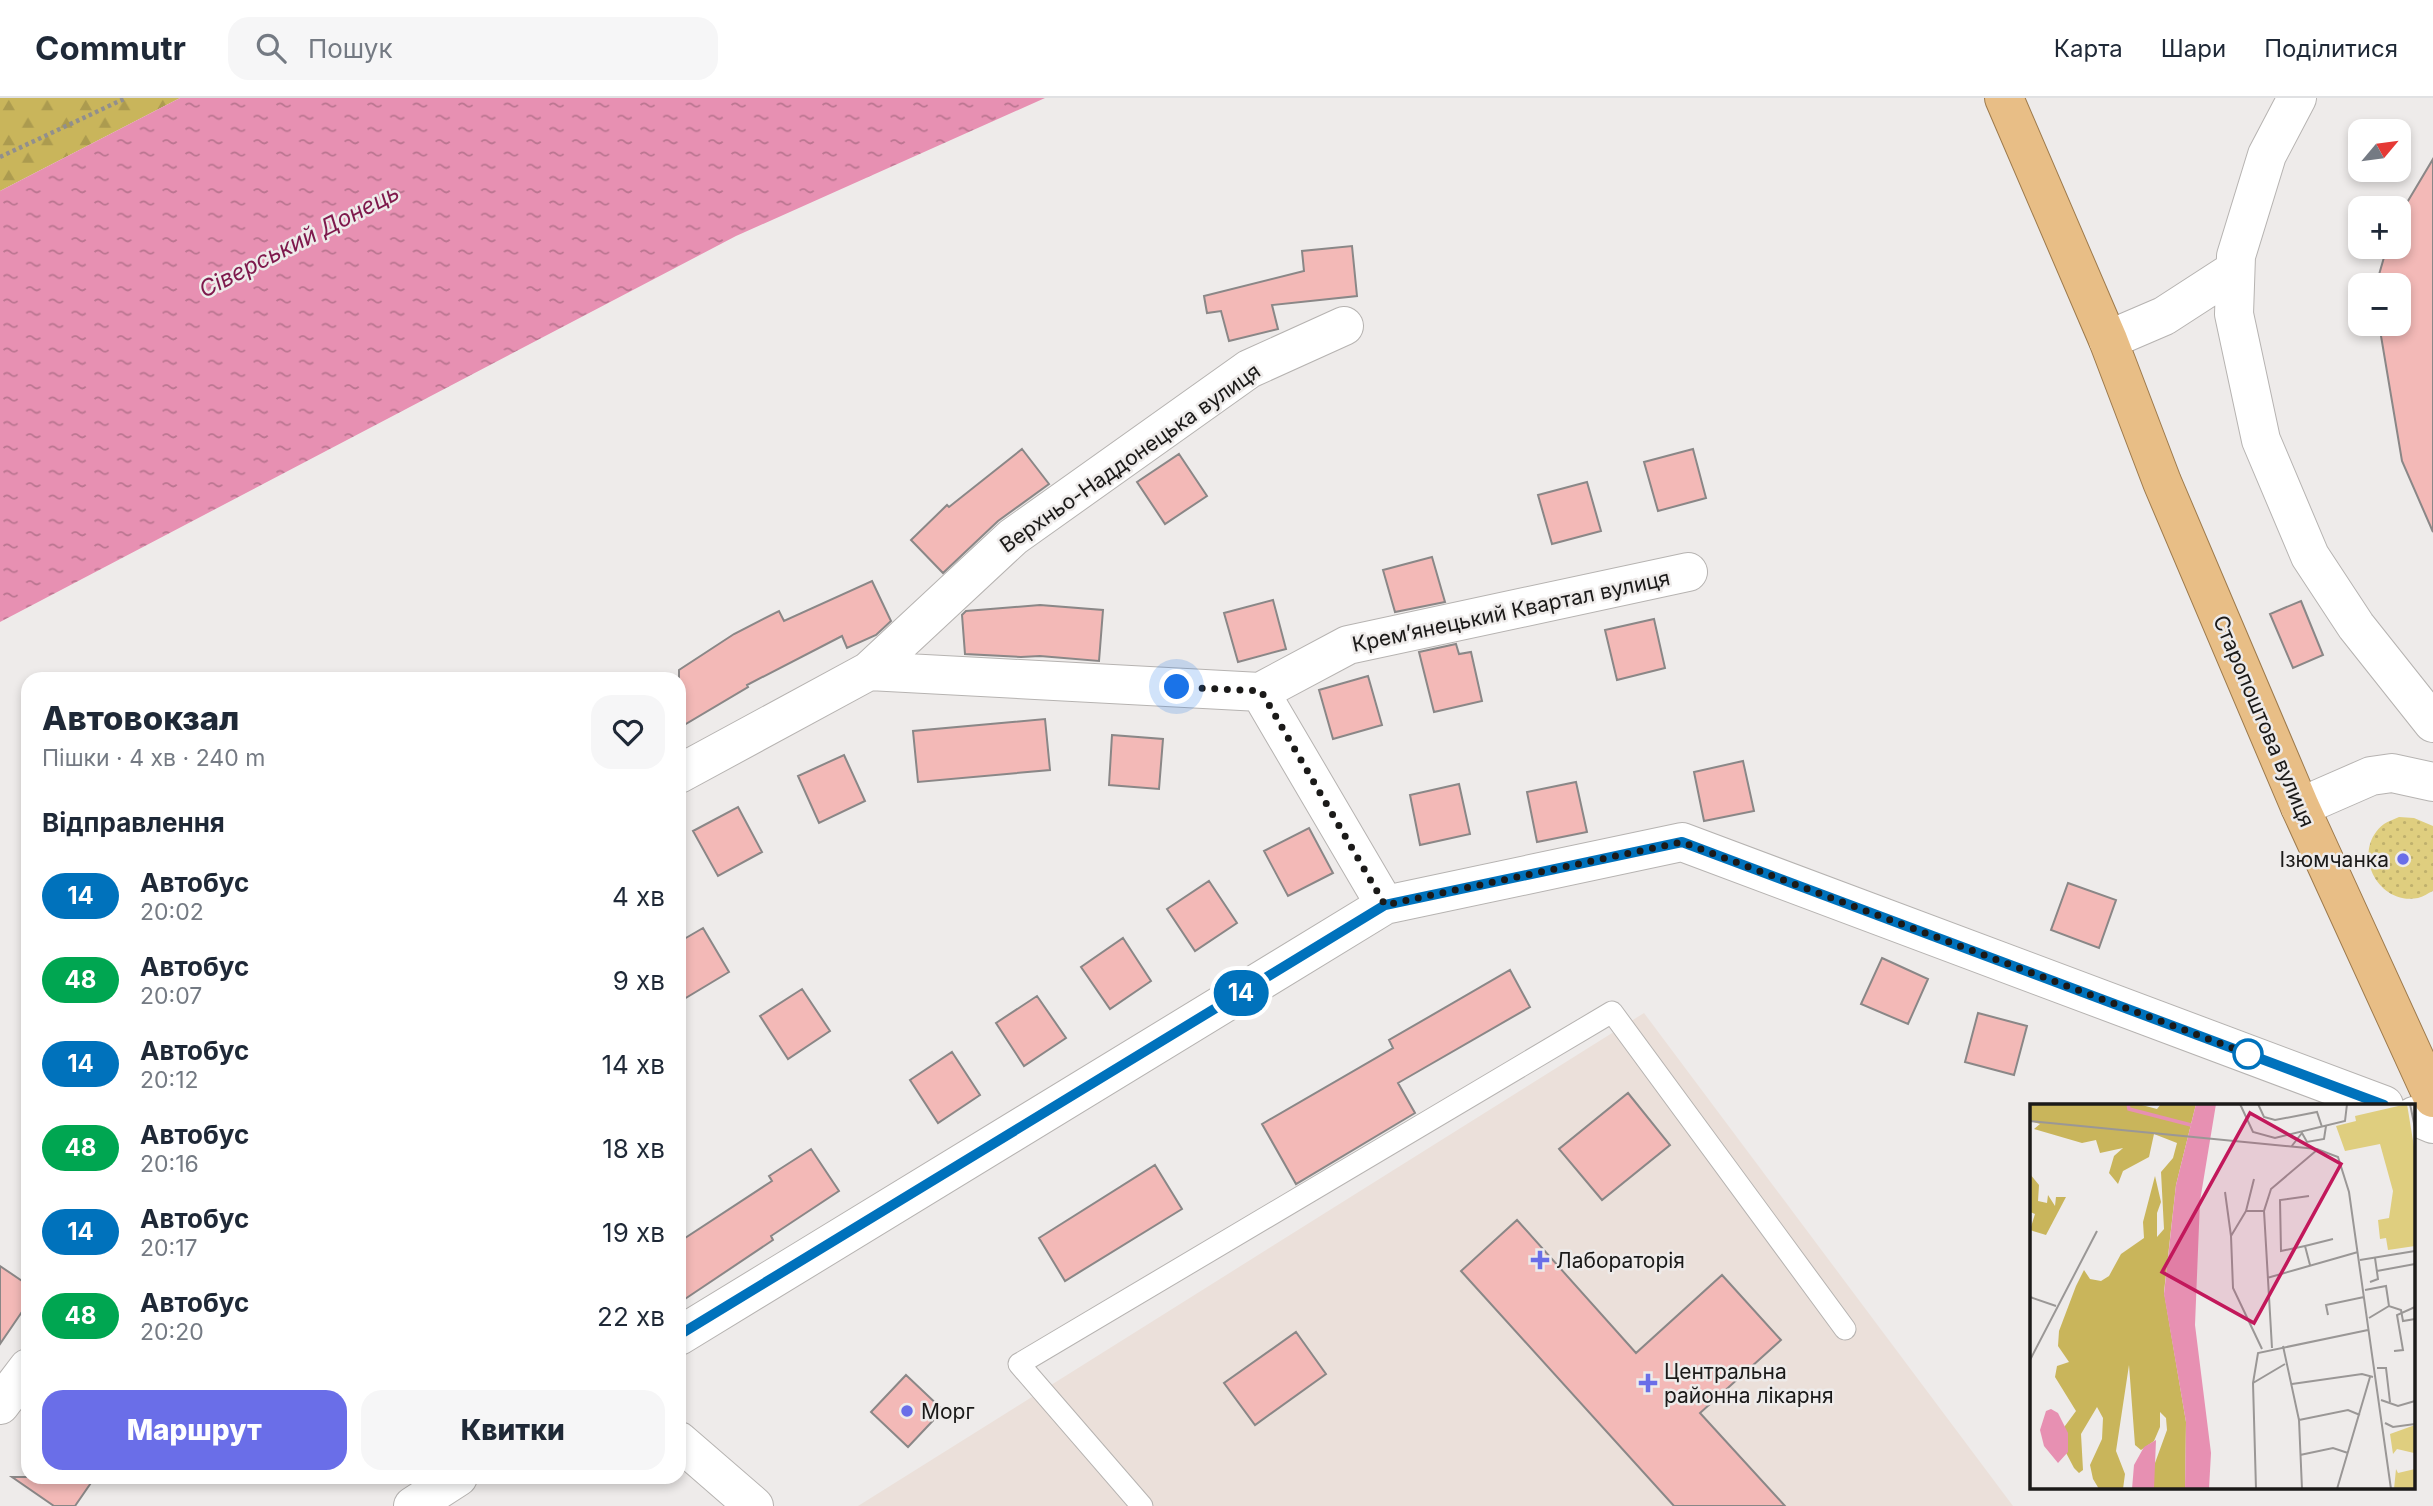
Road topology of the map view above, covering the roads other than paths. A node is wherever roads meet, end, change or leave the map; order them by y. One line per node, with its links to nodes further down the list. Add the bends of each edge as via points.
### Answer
1 (2004, 98): 5 (highway, Старопоштова вулиця)
2 (2297, 98): 3 (street, via 2267,155)
3 (2236, 263): 5 (street, via 2164,316); 9 (street, via 2234,314 2261,440 2310,556 2356,626)
4 (1344, 326): 7 (street, Верхньо-Наддонецька вулиця, via 1249,369 1013,537)
5 (2108, 340): 12 (highway, Старопоштова вулиця, via 2162,482)
6 (1688, 572): 8 (street, Крем’янецький Квартал вулиця, via 1348,645)
7 (870, 671): 8 (street); 10 (street)
8 (1261, 691): 13 (street)
9 (2433, 723)
10 (686, 770)
11 (2433, 782): 12 (street, via 2392,773 2371,776)
12 (2300, 807): 14 (highway, Старопоштова вулиця)
13 (1385, 905): 15 (street, via 1682,842); 19 (street)
14 (2433, 1098)
15 (2381, 1104)
16 (2416, 1117): 17 (street)
17 (2433, 1124)
18 (1845, 1329): 26 (lane, via 1612,1012 1019,1364)
19 (686, 1331)
20 (21, 1377): 21 (street)
21 (0, 1405)
22 (686, 1447): 25 (street)
23 (447, 1484): 24 (street)
24 (414, 1506)
25 (754, 1506)
26 (1142, 1506)

